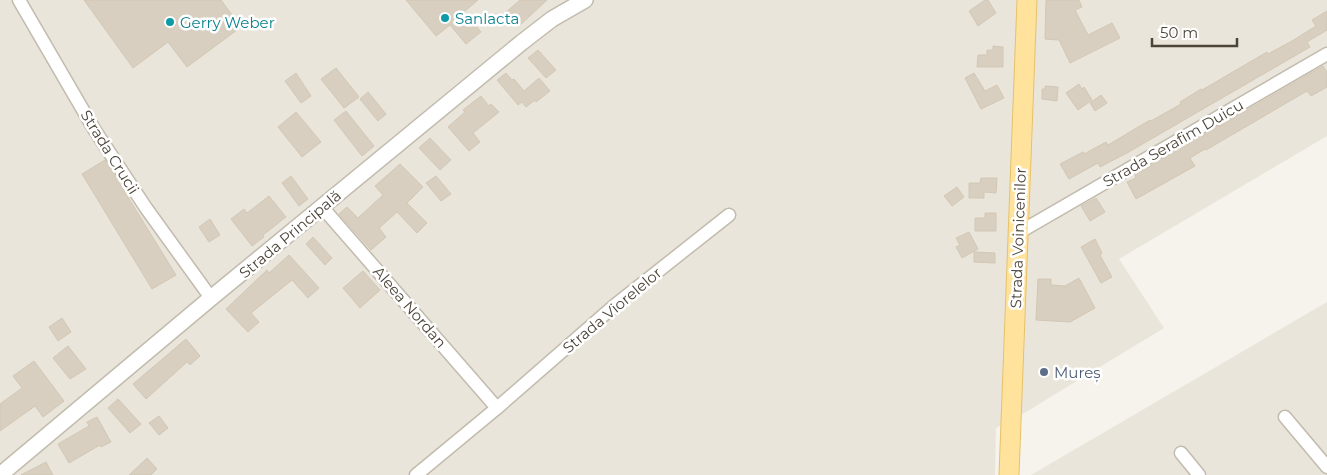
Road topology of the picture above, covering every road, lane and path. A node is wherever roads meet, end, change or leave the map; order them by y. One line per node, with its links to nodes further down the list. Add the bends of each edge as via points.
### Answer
1 (19, 0): 8 (street, Strada Crucii, via 125,177)
2 (1027, 0): 7 (main road, Strada Voinicenilor)
3 (577, 2): 5 (street, Strada Principală)
4 (1327, 54): 7 (street, Strada Serafim Duicu)
5 (322, 207): 8 (street, Strada Principală); 9 (street, Aleea Nordan)
6 (729, 215): 9 (street, Strada Viorelelor, via 614,306)
7 (1018, 233): 15 (main road, Strada Voinicenilor)
8 (211, 298): 13 (street, Strada Principală)
9 (498, 408): 14 (street, Strada Viorelelor)
10 (1285, 417): 12 (street)
11 (1181, 453): 16 (street)
12 (1327, 467)
13 (0, 475)
14 (416, 475)
15 (1009, 475)
16 (1199, 475)

